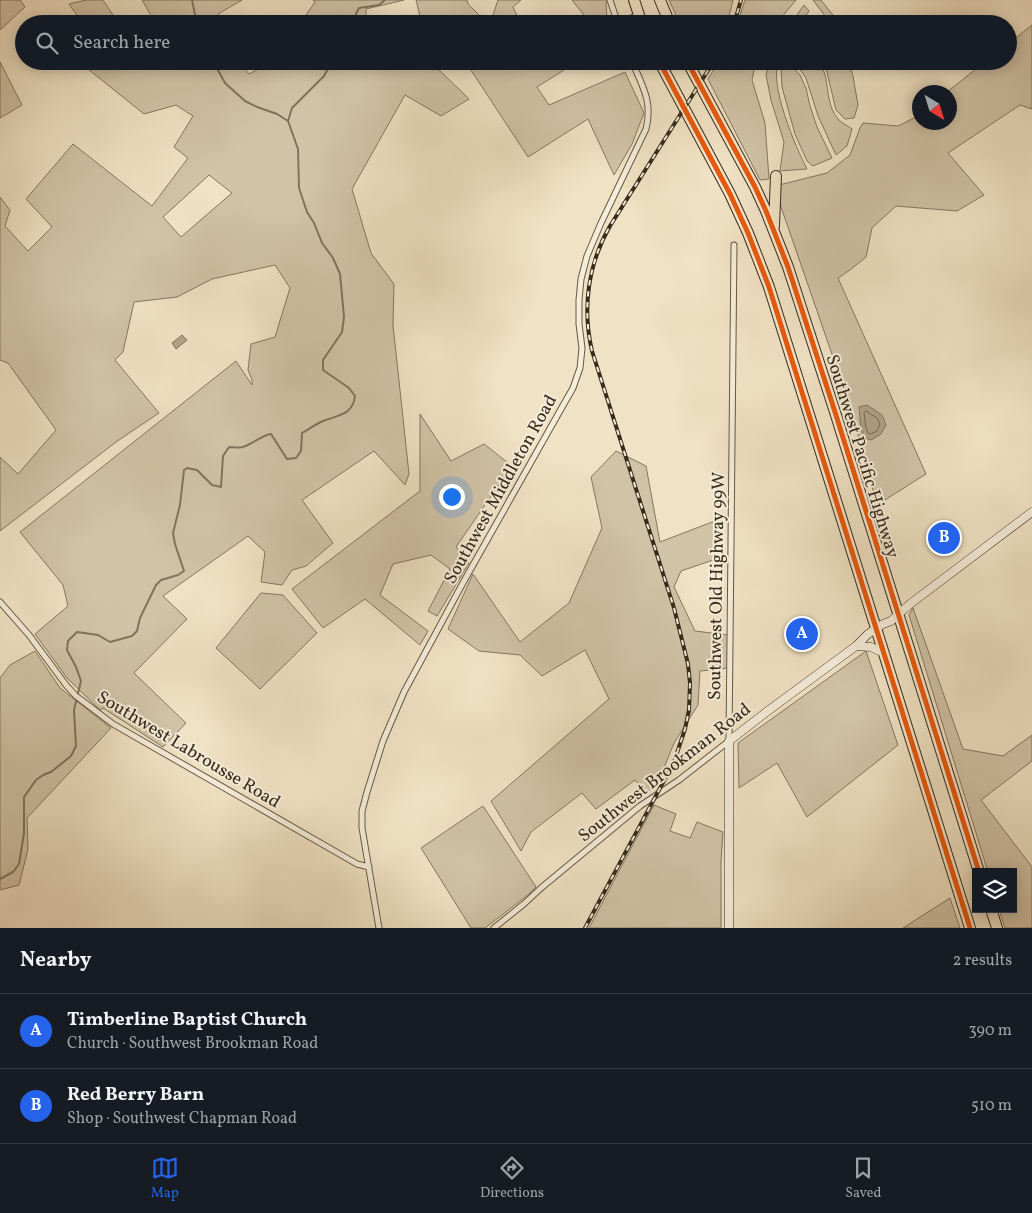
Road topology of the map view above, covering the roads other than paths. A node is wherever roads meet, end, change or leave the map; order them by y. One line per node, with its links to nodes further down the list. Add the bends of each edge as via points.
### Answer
1 (610, 0): 4 (street)
2 (634, 0): 5 (highway)
3 (660, 0): 6 (highway)
4 (615, 15)
5 (640, 15)
6 (666, 15)
7 (636, 70): 20 (street, Southwest Middleton Road, via 646,96 649,118 587,256 579,300 580,368 562,409 464,581 393,716 362,811)
8 (664, 70): 16 (highway, via 730,194 756,252)
9 (692, 70): 11 (highway, Southwest Pacific Highway, via 750,176)
10 (776, 176): 11 (highway)
11 (774, 230): 15 (highway, Southwest Pacific Highway)
12 (734, 245): 19 (street, Southwest Old Highway 99W)
13 (1032, 512): 15 (street, Southwest Brookman Road)
14 (0, 602): 20 (street, Southwest Labrousse Road, via 76,696 112,724 357,864)
15 (898, 615): 16 (street, Southwest Brookman Road); 21 (highway, Southwest Pacific Highway)
16 (876, 628): 17 (street, Southwest Brookman Road); 18 (highway)
17 (856, 646): 18 (street, via 871,647); 19 (street, Southwest Brookman Road)
18 (884, 653): 26 (highway)
19 (729, 741): 24 (street, Southwest Brookman Road, via 640,806); 25 (street, Southwest Old Highway 99W)
20 (369, 867): 23 (street, Southwest Middleton Road)
21 (978, 868)
22 (992, 913): 27 (highway)
23 (380, 928)
24 (494, 928)
25 (729, 928)
26 (970, 928)
27 (997, 928)

